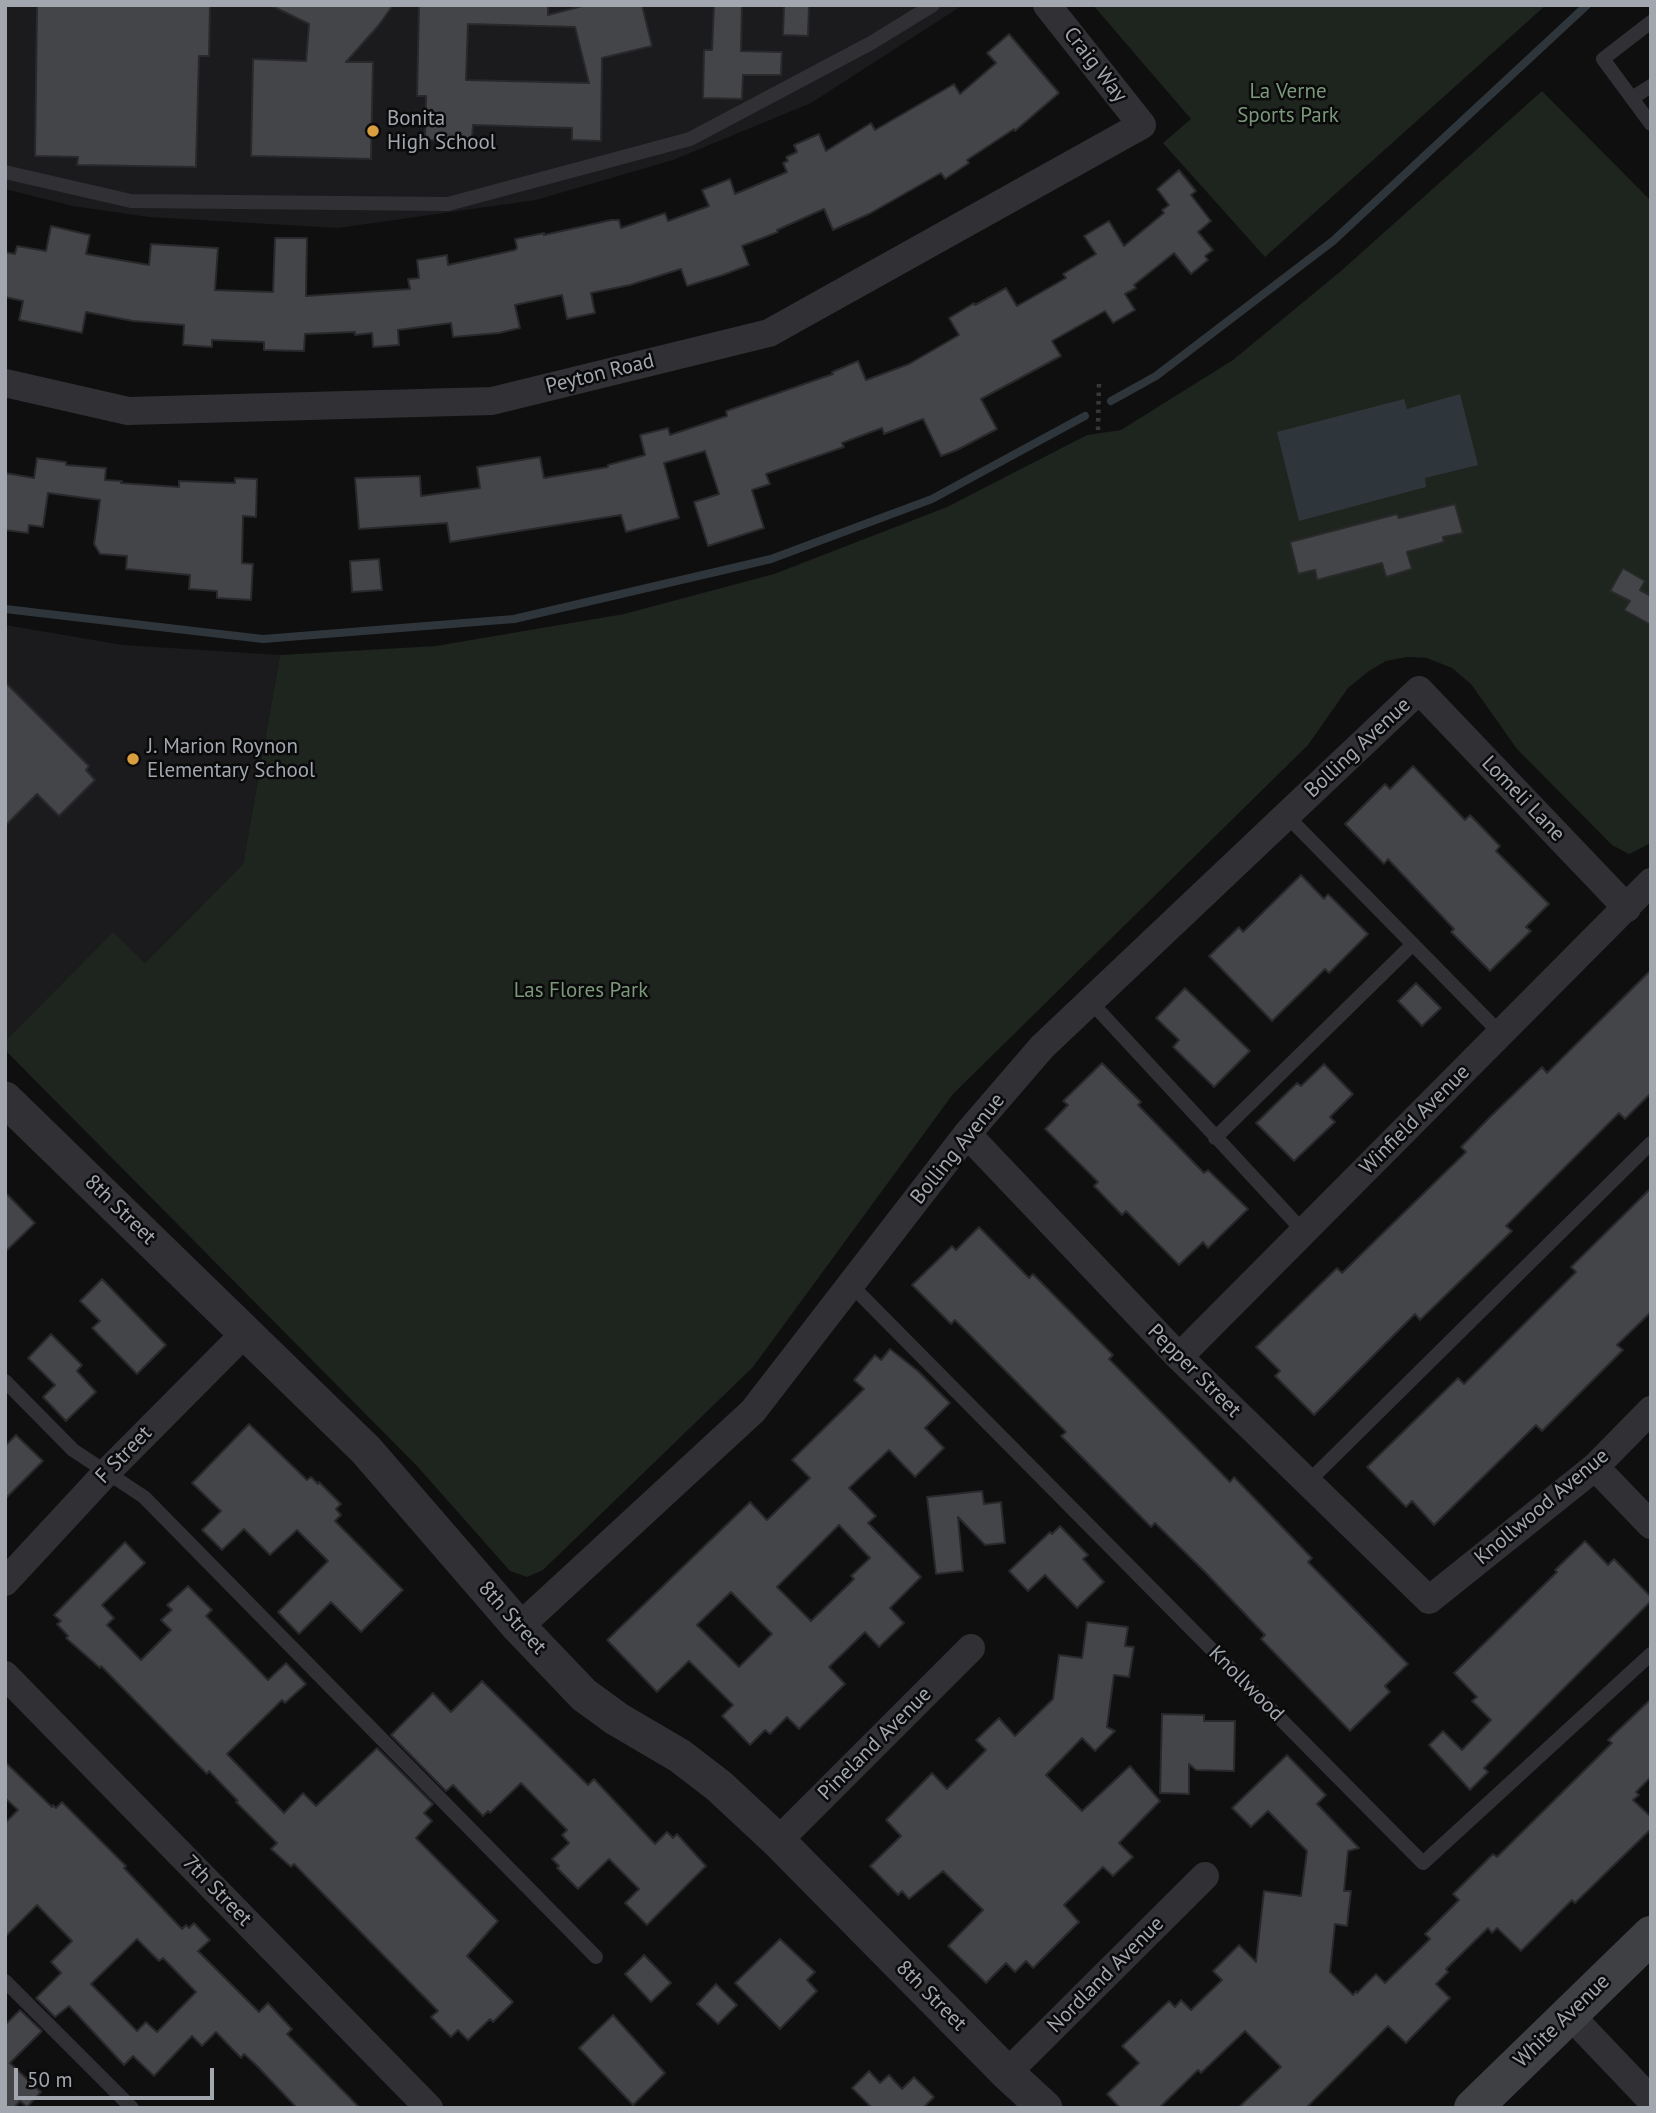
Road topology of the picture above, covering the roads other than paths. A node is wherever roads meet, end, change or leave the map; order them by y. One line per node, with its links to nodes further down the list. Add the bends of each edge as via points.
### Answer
1 (933, 5): 8 (lane, via 690,139 448,204 131,201)
2 (1047, 5): 7 (street, Craig Way)
3 (1651, 22): 5 (lane, via 1603,59)
4 (1651, 86): 5 (lane)
5 (1632, 98): 6 (lane)
6 (1651, 124)
7 (1142, 125): 9 (street, Peyton Road, via 769,333 492,401 128,411)
8 (5, 172)
9 (5, 383)
10 (1419, 690): 11 (street, Bolling Avenue); 13 (street, Lomeli Lane)
11 (1287, 816): 14 (lane); 15 (street, Bolling Avenue)
12 (1651, 882): 13 (street, Winfield Avenue)
13 (1627, 908): 16 (street, Winfield Avenue)
14 (1413, 944): 16 (lane); 19 (lane)
15 (1090, 1002): 18 (street, Bolling Avenue, via 1042,1047); 19 (lane)
16 (1501, 1034): 21 (street, Winfield Avenue)
17 (5, 1099): 23 (street, 8th Street)
18 (967, 1134): 22 (street, Bolling Avenue); 24 (street, Pepper Street)
19 (1215, 1138): 21 (lane)
20 (1651, 1143): 29 (lane)
21 (1304, 1232): 24 (street, Winfield Avenue)
22 (851, 1285): 33 (street, Bolling Avenue, via 753,1411); 35 (lane, Knollwood, via 1423,1864)
23 (246, 1332): 28 (street, F Street); 33 (street, 8th Street, via 366,1450)
24 (1179, 1357): 29 (street, Pepper Street)
25 (5, 1381): 28 (lane, via 73,1450)
26 (1651, 1410): 27 (street, Knollwood Avenue)
27 (1595, 1467): 30 (street); 32 (street, Knollwood Avenue)
28 (106, 1473): 31 (street, F Street); 40 (lane, via 144,1497)
29 (1308, 1482): 32 (street, Pepper Street)
30 (1651, 1525)
31 (5, 1582)
32 (1429, 1600)
33 (519, 1627): 37 (street, 8th Street, via 584,1695 680,1756)
34 (971, 1648): 37 (street, Pineland Avenue)
35 (1651, 1654)
36 (5, 1675): 46 (street, 7th Street)
37 (778, 1841): 43 (street, 8th Street)
38 (1205, 1876): 43 (street, Nordland Avenue)
39 (1651, 1935): 42 (main road, White Avenue)
40 (597, 1958)
41 (5, 1981): 45 (lane)
42 (1569, 2014): 44 (street); 48 (main road, White Avenue)
43 (1007, 2073): 47 (street, 8th Street)
44 (1651, 2100)
45 (132, 2108)
46 (429, 2108)
47 (1045, 2108)
48 (1473, 2108)

